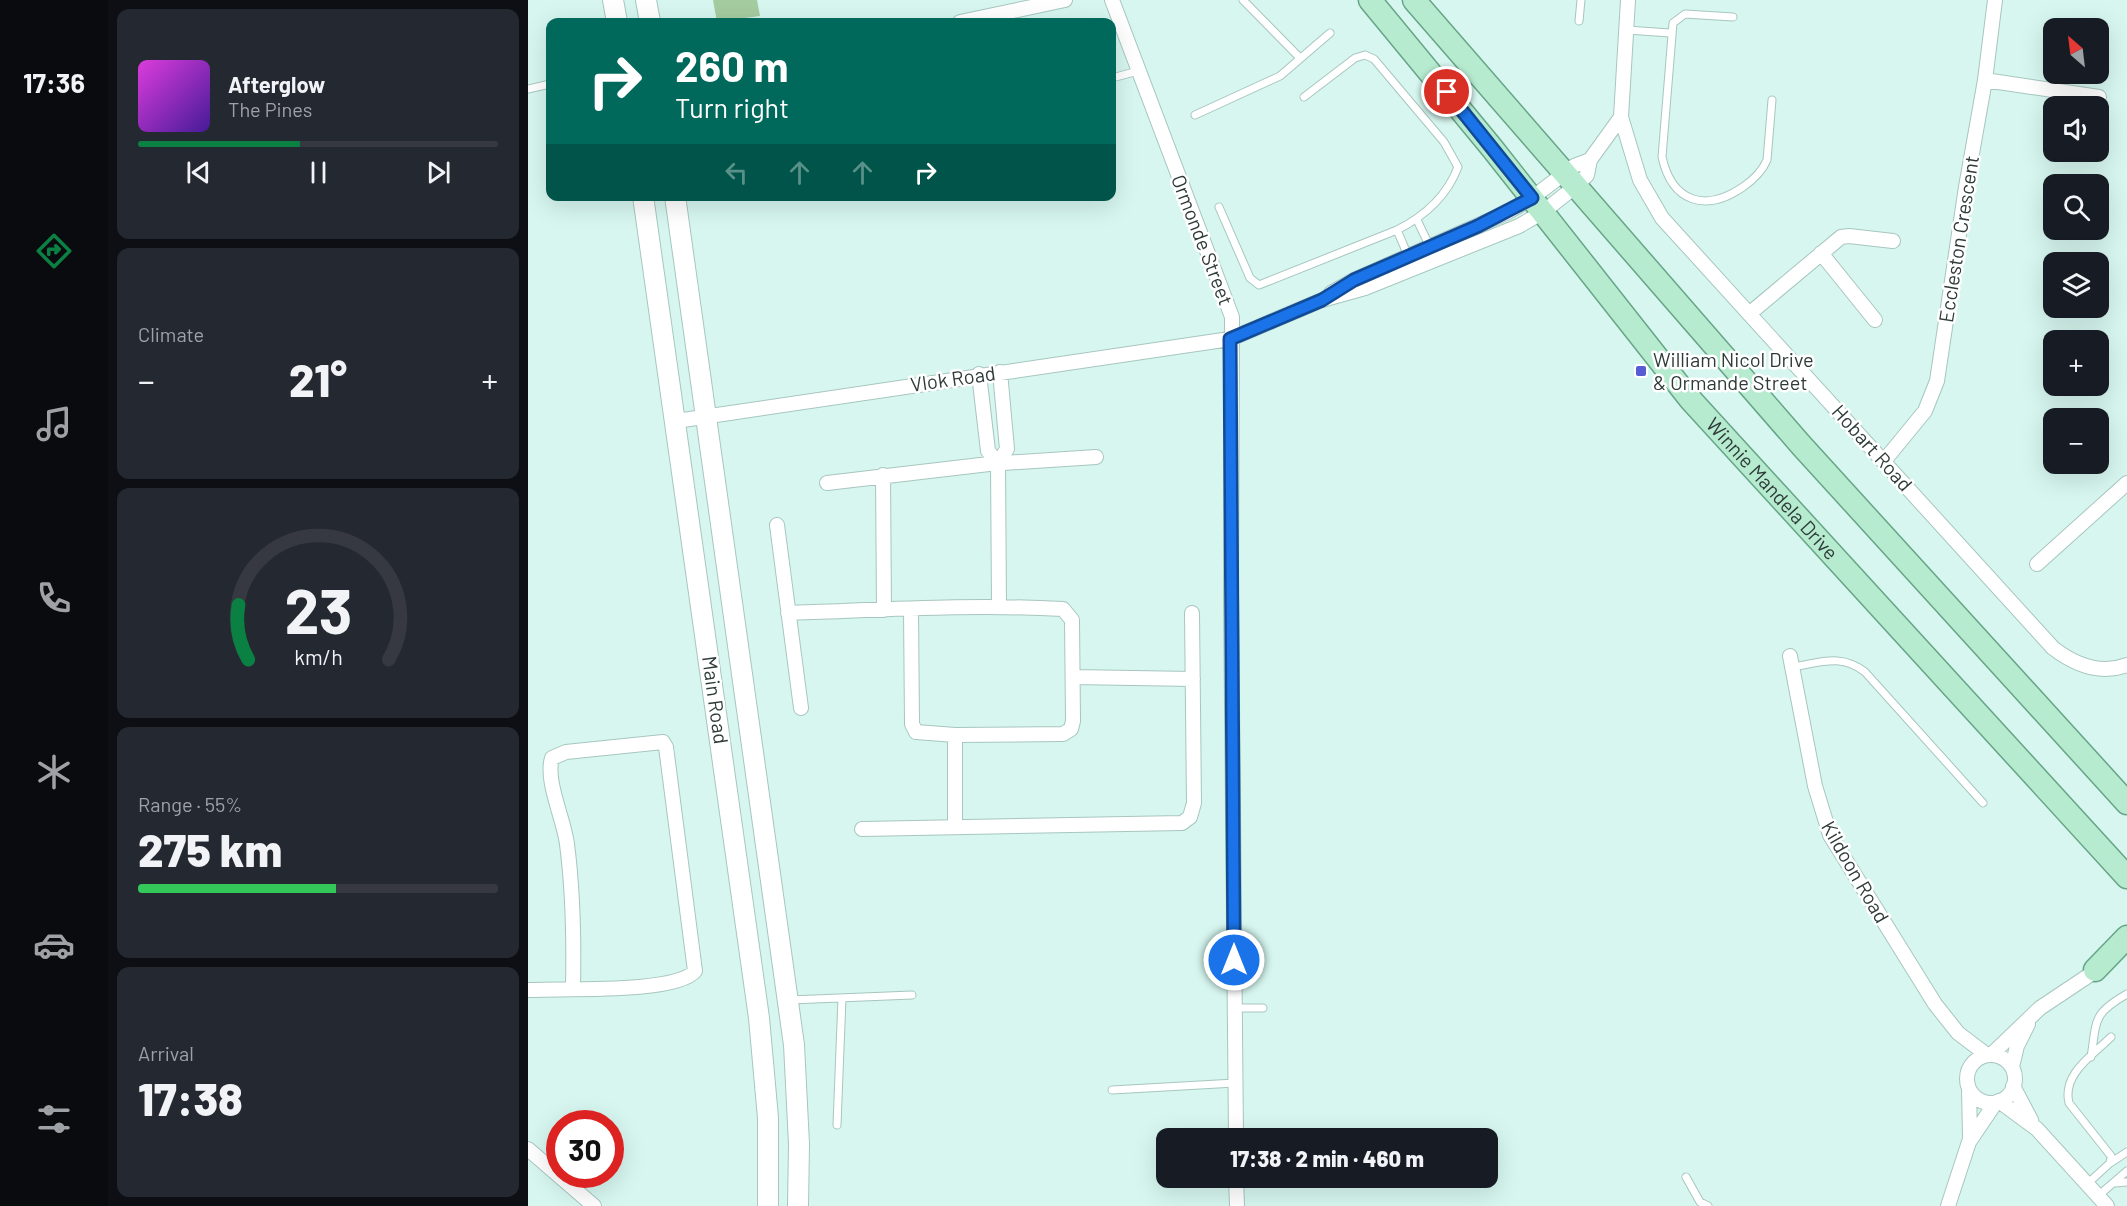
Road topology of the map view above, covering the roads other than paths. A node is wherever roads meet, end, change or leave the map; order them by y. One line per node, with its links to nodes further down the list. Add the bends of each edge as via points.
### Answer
1 (613, 0): 12 (main road)
2 (646, 0): 13 (main road)
3 (1065, 0): 14 (street)
4 (1112, 0): 20 (street, Ormonde Street)
5 (1243, 0): 19 (lane)
6 (1370, 0): 33 (main road, Winnie Mandela Drive)
7 (1414, 0): 30 (main road)
8 (1581, 0): 15 (lane)
9 (1629, 0): 16 (street, Hobart Road)
10 (1995, 0): 22 (street, Eccleston Crescent)
11 (1733, 17): 18 (lane, via 1685,14 1673,22)
12 (616, 18)
13 (649, 18)
14 (979, 18)
15 (1579, 21)
16 (1627, 30): 18 (lane); 29 (street, Hobart Road)
17 (1330, 33): 19 (lane)
18 (1670, 33): 27 (lane, via 1662,157 1674,186 1684,195 1696,201 1717,200 1734,193 1764,169 1770,149)
19 (1300, 58): 28 (lane, via 1280,76)
20 (1138, 71): 21 (lane); 44 (street, Ormonde Street, via 1231,311)
21 (1116, 77)
22 (1985, 80): 25 (street); 50 (street, Eccleston Crescent, via 1937,381 1925,411)
23 (546, 85): 24 (lane)
24 (528, 89)
25 (2092, 96)
26 (1304, 97): 35 (lane, via 1355,58 1365,55 1374,59 1444,142 1458,167 1450,188)
27 (1772, 100)
28 (1195, 115)
29 (1621, 117): 30 (street, via 1590,160 1587,175); 42 (street, Hobart Road, via 1633,162 1651,202)
30 (1570, 179): 33 (street); 68 (main road, via 1801,445)
31 (644, 201): 48 (main road, Main Road)
32 (676, 201): 47 (main road, Main Road)
33 (1538, 205): 38 (street, via 1508,212); 40 (street, via 1502,233); 72 (main road, Winnie Mandela Drive, via 1690,399)
34 (1219, 207): 36 (lane, via 1250,278 1259,285)
35 (1417, 220): 36 (lane); 38 (lane)
36 (1397, 230): 41 (lane)
37 (1893, 241): 39 (street, via 1845,236)
38 (1430, 247): 40 (lane); 41 (street)
39 (1821, 253): 42 (street); 43 (street)
40 (1436, 260): 41 (street)
41 (1411, 263): 44 (street, Vlok Road, via 1354,280 1322,300)
42 (1749, 314): 50 (street, Hobart Road)
43 (1875, 320)
44 (1230, 339): 45 (street, Vlok Road); 82 (street, Ormonde Street)
45 (1000, 372): 46 (street, Vlok Road); 51 (street, via 1007,449)
46 (979, 374): 47 (street, Vlok Road); 51 (street, via 988,451)
47 (706, 416): 48 (street, Vlok Road); 81 (main road, Main Road)
48 (676, 421): 111 (main road, Main Road, via 759,1018 768,1118)
49 (1096, 457): 51 (street)
50 (1884, 461): 63 (street, Hobart Road, via 2054,648 2070,661 2089,668)
51 (998, 463): 52 (street); 57 (street)
52 (883, 475): 53 (street); 59 (street)
53 (827, 483)
54 (2127, 483): 56 (street)
55 (777, 525): 60 (street)
56 (2037, 564)
57 (999, 606): 58 (street); 64 (street, via 1067,610 1072,620)
58 (911, 609): 59 (street); 67 (street, via 912,724 920,734)
59 (884, 610): 60 (street)
60 (788, 613): 66 (street)
61 (1192, 613): 65 (street)
62 (1791, 662): 69 (lane, via 1852,662); 85 (street, Kildoon Road, via 1815,786 1830,835 1922,985)
63 (2127, 665)
64 (1073, 677): 65 (street); 67 (street, via 1073,721 1066,733)
65 (1193, 679): 70 (street, via 1194,803 1190,817 1182,823)
66 (801, 708)
67 (955, 735): 70 (street)
68 (2124, 797)
69 (1983, 803)
70 (955, 827): 71 (street)
71 (862, 829)
72 (2127, 877)
73 (2127, 937): 75 (main road)
74 (2127, 951): 75 (street)
75 (2095, 970): 84 (street)
76 (573, 987): 76 (street, via 567,848 550,772 552,758 566,752 663,742 695,971 684,977 620,989); 77 (street)
77 (528, 990)
78 (2127, 994): 88 (lane, via 2099,1014)
79 (912, 995): 80 (lane)
80 (842, 998): 81 (lane); 96 (lane)
81 (787, 1000): 112 (main road, Main Road, via 794,1045)
82 (1234, 1008): 83 (lane); 91 (street, Ormonde Street)
83 (1263, 1008)
84 (2040, 1008): 87 (street); 90 (street, via 2020,1038)
85 (1958, 1033): 87 (street, Kildoon Road); 89 (street, Kildoon Road)
86 (2111, 1037): 88 (lane)
87 (1989, 1055): 89 (street); 90 (street, via 2003,1058)
88 (2091, 1057): 102 (lane, via 2070,1078 2066,1093 2068,1103 2109,1151)
89 (1970, 1068): 93 (street)
90 (2012, 1068): 92 (street)
91 (1235, 1083): 94 (lane); 97 (street, Ormonde Street)
92 (2013, 1086): 95 (street); 98 (street)
93 (1970, 1089): 95 (street, via 1981,1100); 99 (street)
94 (1112, 1090)
95 (1997, 1101): 98 (street); 99 (street)
96 (837, 1125)
97 (1236, 1128)
98 (2037, 1129): 107 (street)
99 (1969, 1142): 115 (street)
100 (528, 1149): 110 (street)
101 (2127, 1152): 102 (lane)
102 (2110, 1163): 107 (lane)
103 (2127, 1171): 106 (lane)
104 (1686, 1177): 114 (lane, via 1700,1202)
105 (2127, 1182): 106 (lane)
106 (2115, 1183): 109 (lane)
107 (2086, 1184): 109 (street)
108 (1236, 1188): 113 (street)
109 (2102, 1201)
110 (594, 1206)
111 (768, 1206)
112 (798, 1206)
113 (1237, 1206)
114 (1708, 1206)
115 (1948, 1206)

